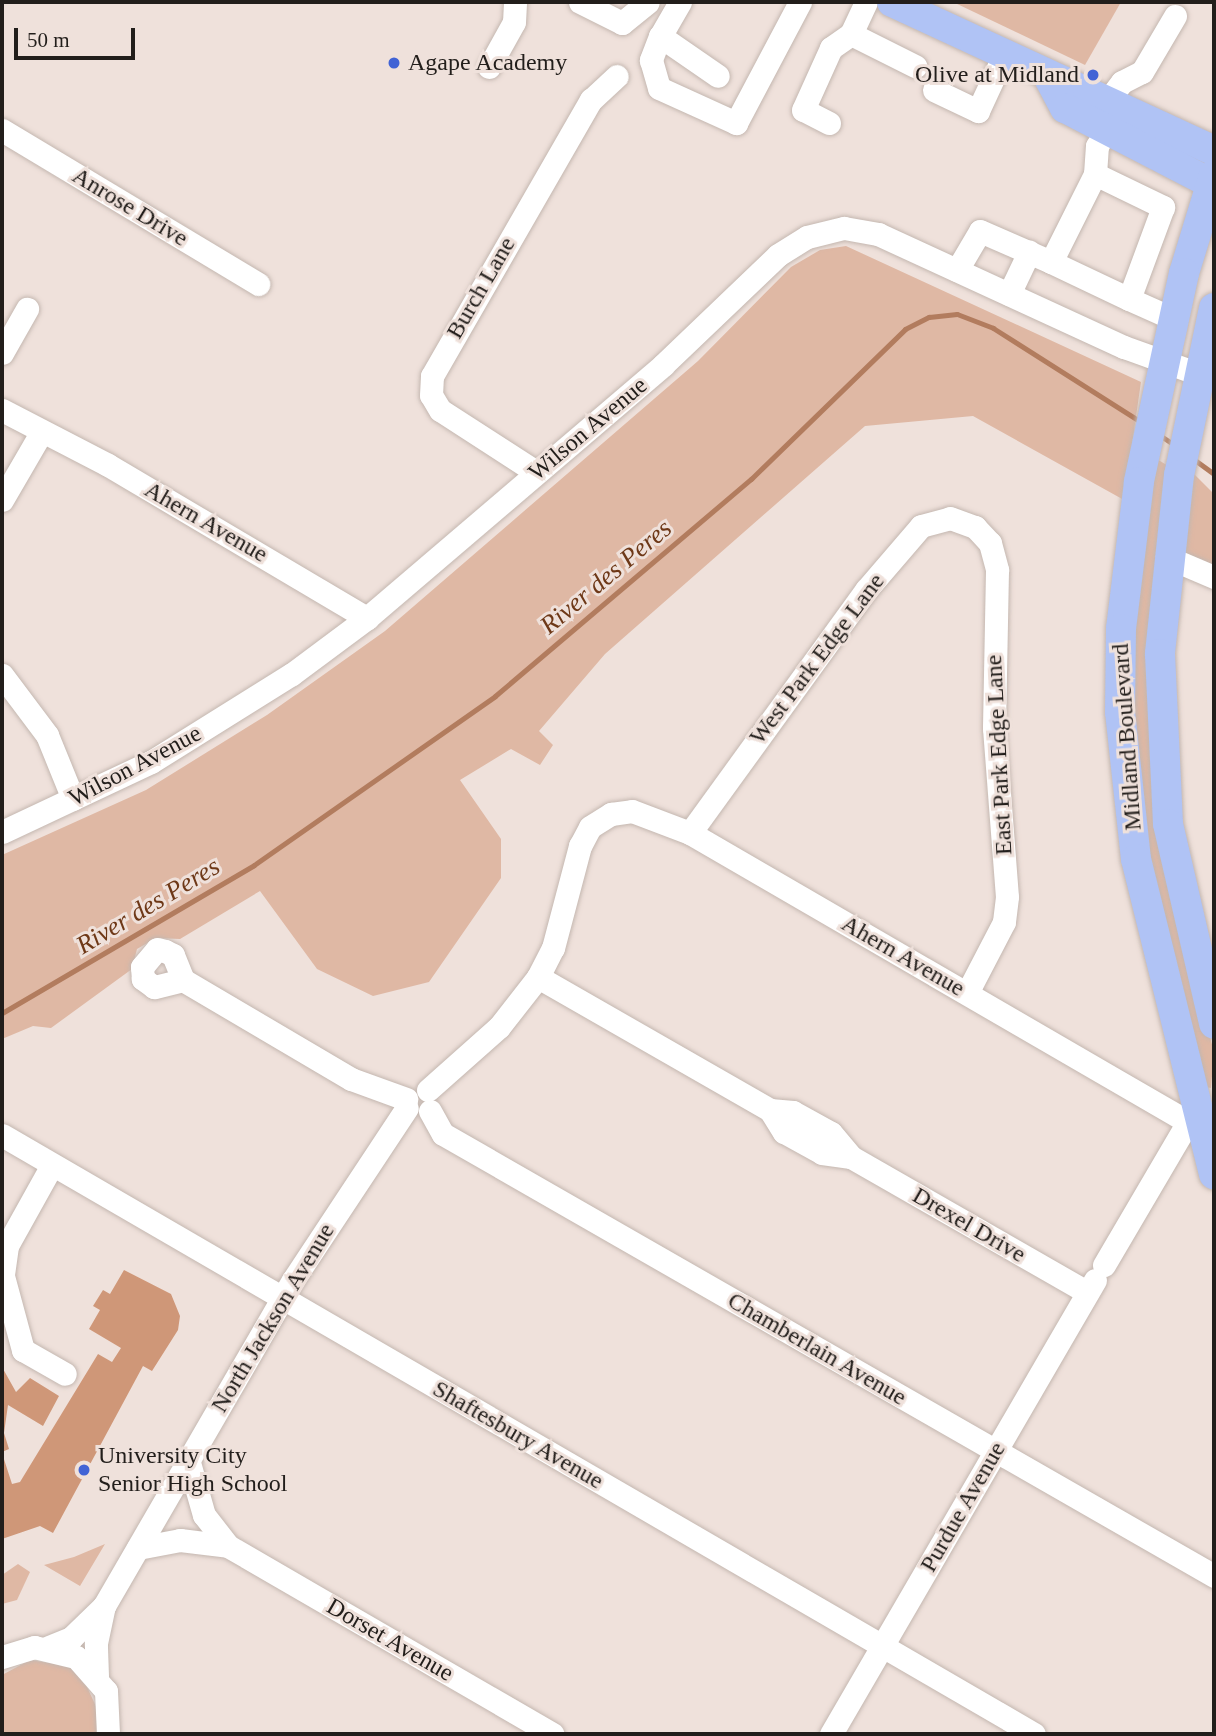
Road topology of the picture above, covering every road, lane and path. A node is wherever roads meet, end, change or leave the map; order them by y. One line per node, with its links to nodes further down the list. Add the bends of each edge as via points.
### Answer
1 (515, 2): 13 (street, via 514,22)
2 (580, 2): 3 (street, via 622,23)
3 (648, 2)
4 (680, 2): 10 (street)
5 (800, 2): 10 (street, via 736,123 659,88 651,60)
6 (866, 2): 9 (street)
7 (892, 2): 11 (main road)
8 (1174, 16): 18 (street, via 1142,72 1122,82)
9 (850, 34): 12 (street); 19 (street, via 831,48 803,110)
10 (660, 36): 15 (street)
11 (1003, 57): 16 (main road); 17 (street, via 978,111)
12 (915, 66)
13 (489, 67)
14 (617, 76): 41 (street, Burch Lane, via 591,100 432,376 431,395 440,410)
15 (718, 76)
16 (1051, 80): 18 (main road, via 1076,83); 20 (main road, via 1065,108)
17 (934, 90)
18 (1109, 99): 22 (main road)
19 (829, 123)
20 (1107, 129): 23 (street, via 1097,146); 24 (main road)
21 (2, 130): 30 (street, Anrose Drive)
22 (1214, 151)
23 (1095, 174): 25 (street); 28 (street)
24 (1213, 181): 26 (main road, Midland Boulevard)
25 (1164, 207): 26 (street); 32 (street)
26 (1199, 223): 35 (main road, Midland Boulevard)
27 (1029, 252): 28 (street); 29 (street, via 979,231); 31 (street)
28 (1051, 262): 32 (street)
29 (957, 270): 31 (street, Wilson Avenue); 41 (street, Wilson Avenue, via 859,229 807,237 778,255 663,366)
30 (258, 284)
31 (1009, 294): 37 (street, Wilson Avenue)
32 (1129, 299): 35 (street)
33 (1214, 308): 38 (main road, Midland Boulevard)
34 (27, 309): 36 (street)
35 (1174, 319): 37 (main road, Midland Boulevard)
36 (2, 353)
37 (1164, 362): 38 (street, Wilson Avenue); 57 (main road, Midland Boulevard, via 1145,450 1121,629 1126,792 1156,955)
38 (1199, 374): 44 (main road, Midland Boulevard)
39 (2, 410): 40 (street, Ahern Avenue)
40 (41, 433): 42 (street); 46 (street, Ahern Avenue, via 108,465)
41 (536, 472): 46 (street, Wilson Avenue)
42 (2, 500)
43 (965, 522): 50 (street, West Park Edge Lane, via 950,518 921,526 866,590); 53 (street, East Park Edge Lane, via 990,543 997,570 994,728 1007,897 1003,922)
44 (1167, 557): 45 (street); 54 (main road, Midland Boulevard, via 1160,654 1168,824)
45 (1214, 577)
46 (367, 618): 48 (street, Wilson Avenue, via 292,674 163,755)
47 (2, 675): 48 (street, via 47,735)
48 (73, 799): 49 (street, Wilson Avenue)
49 (2, 832)
50 (690, 833): 51 (street, Ahern Avenue, via 649,814 611,814 584,835 565,911); 53 (street, Ahern Avenue)
51 (538, 977): 55 (street, via 499,1027); 61 (street, Drexel Drive, via 770,1110 793,1112 831,1133 850,1157)
52 (183, 979): 56 (street, via 351,1079)
53 (967, 993): 57 (street, Ahern Avenue)
54 (1214, 1024)
55 (429, 1100): 56 (street, via 418,1115); 64 (street, Chamberlain Avenue, via 443,1134)
56 (406, 1103): 62 (street, North Jackson Avenue)
57 (1201, 1118): 60 (main road, Midland Boulevard); 61 (street, Purdue Avenue)
58 (2, 1135): 59 (street, Shaftesbury Avenue)
59 (52, 1165): 62 (street, Shaftesbury Avenue); 63 (street, via 7,1245 3,1276 23,1350)
60 (1214, 1174)
61 (1095, 1279): 64 (street, Purdue Avenue)
62 (282, 1299): 65 (street, North Jackson Avenue); 70 (street, Shaftesbury Avenue)
63 (65, 1374)
64 (996, 1452): 68 (street, Chamberlain Avenue); 70 (street, Purdue Avenue)
65 (188, 1459): 66 (street, Dorset Avenue, via 204,1515); 67 (street, North Jackson Avenue)
66 (228, 1546): 67 (street, Dorset Avenue, via 180,1540); 75 (street, Dorset Avenue)
67 (138, 1548): 69 (street, North Jackson Avenue)
68 (1214, 1576)
69 (104, 1606): 71 (street, North Jackson Avenue, via 71,1638); 73 (street, North Jackson Avenue, via 96,1643)
70 (882, 1646): 76 (street, Purdue Avenue); 77 (street, Shaftesbury Avenue)
71 (49, 1647): 72 (street, via 19,1649); 73 (street, via 76,1657)
72 (2, 1657)
73 (97, 1676): 74 (street, North Jackson Avenue, via 106,1691)
74 (112, 1731)
75 (552, 1734)
76 (831, 1734)
77 (1034, 1734)

